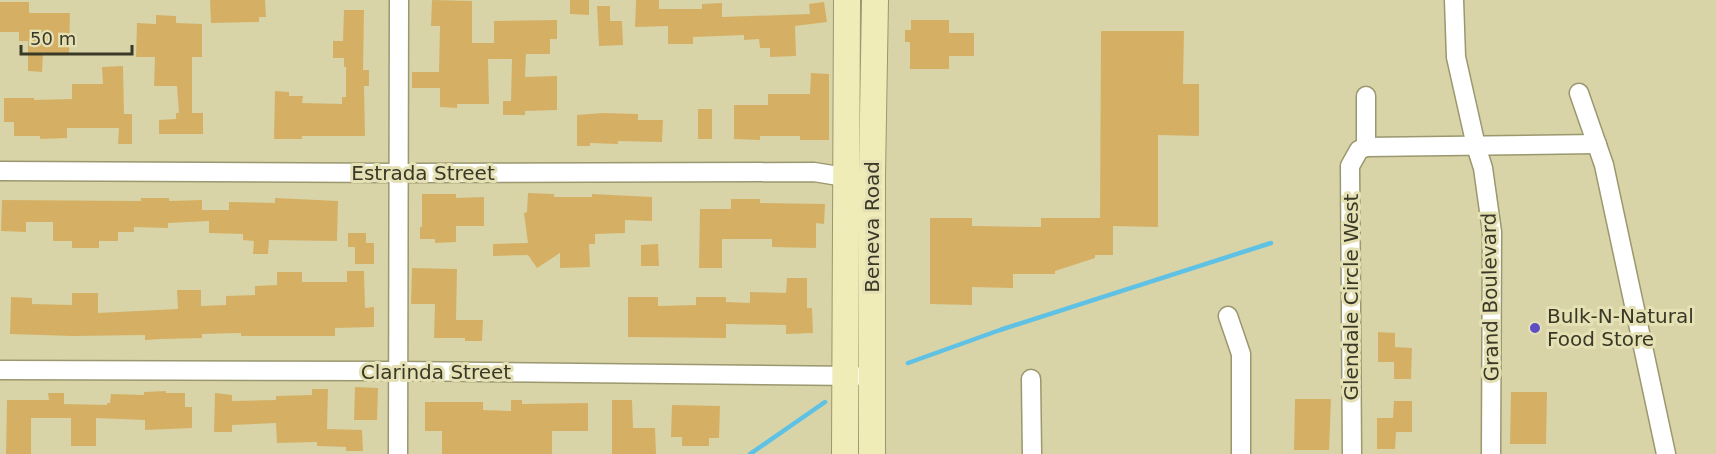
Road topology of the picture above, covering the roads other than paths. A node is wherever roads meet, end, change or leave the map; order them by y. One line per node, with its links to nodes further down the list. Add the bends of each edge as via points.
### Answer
1 (399, 0): 11 (street)
2 (847, 0): 12 (main road, Beneva Road)
3 (875, 0): 17 (main road, Beneva Road)
4 (1454, 0): 8 (street, Grand Boulevard, via 1456,57)
5 (1580, 93): 7 (street)
6 (1366, 96): 9 (street)
7 (1597, 144): 8 (street); 26 (street)
8 (1476, 146): 9 (street); 25 (street, Grand Boulevard, via 1492,232)
9 (1366, 147): 24 (street, Glendale Circle West, via 1359,150 1350,166)
10 (0, 171): 11 (street, Estrada Street)
11 (399, 173): 12 (street, Estrada Street, via 814,172); 15 (street)
12 (845, 177): 16 (main road, Beneva Road)
13 (1228, 316): 23 (street, via 1242,354)
14 (0, 370): 15 (street, Clarinda Street)
15 (398, 371): 16 (street, Clarinda Street); 19 (street)
16 (845, 376): 17 (street, Clarinda Street); 20 (main road, Beneva Road)
17 (871, 376): 21 (main road, Beneva Road)
18 (1031, 379): 22 (street)
19 (398, 454)
20 (845, 454)
21 (872, 454)
22 (1032, 454)
23 (1240, 454)
24 (1352, 454)
25 (1491, 454)
26 (1666, 454)

